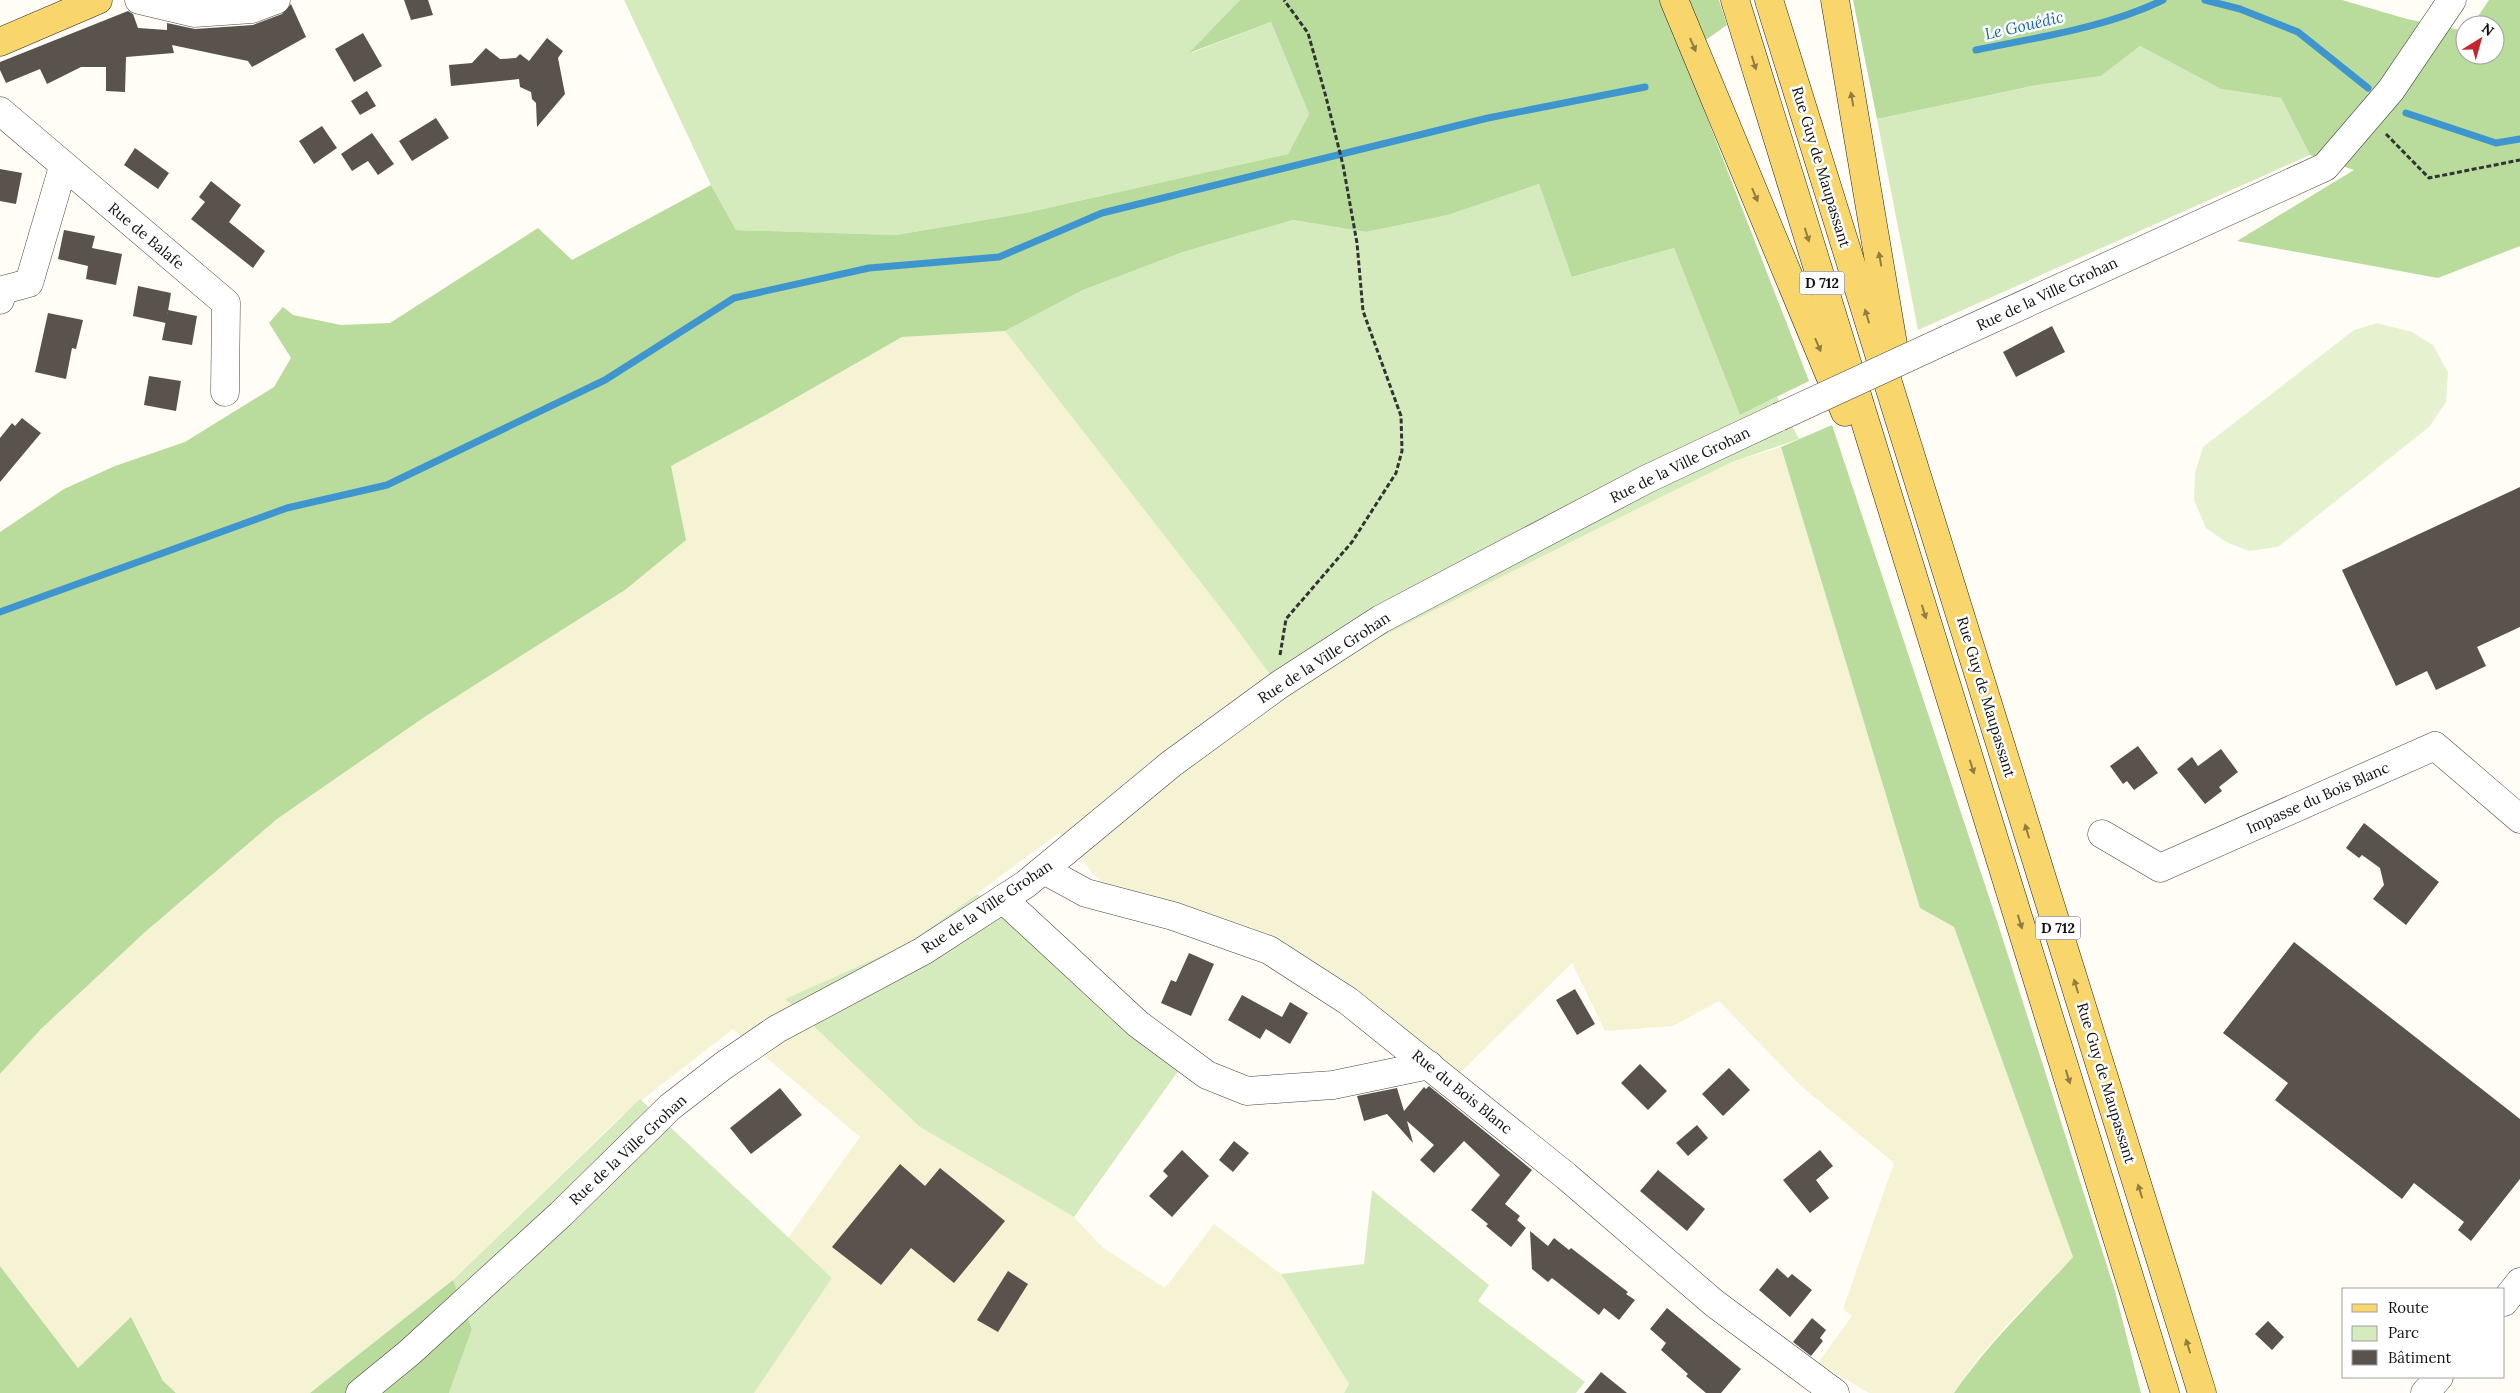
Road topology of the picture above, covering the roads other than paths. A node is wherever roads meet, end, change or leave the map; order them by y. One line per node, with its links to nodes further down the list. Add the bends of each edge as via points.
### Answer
1 (98, 0): 9 (main road)
2 (139, 0): 3 (street, via 194,14 252,9)
3 (276, 0)
4 (1674, 0): 15 (main road, one-way to 15)
5 (1734, 0): 15 (main road, D 712, one-way to 15)
6 (1770, 0): 14 (main road, Rue Guy de Maupassant / D 712, one-way to 6)
7 (1835, 0): 14 (main road, one-way to 7)
8 (2452, 0): 18 (street, Rue de la Ville Grohan, bridge, via 2392,90 2325,167 1647,480 1381,619 1279,685 1171,764)
9 (0, 42)
10 (0, 111): 11 (street, Rue de Balafe)
11 (63, 167): 12 (street, via 29,283 2,290); 13 (street, Rue de Balafe, via 226,303)
12 (0, 300)
13 (225, 392)
14 (1913, 462): 27 (main road, Rue Guy de Maupassant / D 712, one-way to 14)
15 (1910, 565): 24 (main road, D 712, one-way to 24)
16 (2520, 819): 17 (street, Impasse du Bois Blanc, via 2435,746 2160,868)
17 (2102, 834)
18 (1044, 870): 19 (street, Rue de la Ville Grohan); 20 (street, Rue du Bois Blanc, via 1086,893 1173,916 1269,950 1348,1001)
19 (1003, 899): 20 (street, via 1138,1024 1207,1075 1247,1091 1333,1086); 25 (street, Rue de la Ville Grohan, via 923,951 777,1029 715,1072 670,1107 553,1221 409,1353)
20 (1429, 1065): 26 (street, Rue du Bois Blanc, via 1566,1176 1714,1304)
21 (2520, 1282): 22 (street)
22 (2505, 1301)
23 (2438, 1378): 28 (street)
24 (2163, 1390)
25 (360, 1393)
26 (1835, 1393)
27 (2202, 1393)
28 (2425, 1393)

